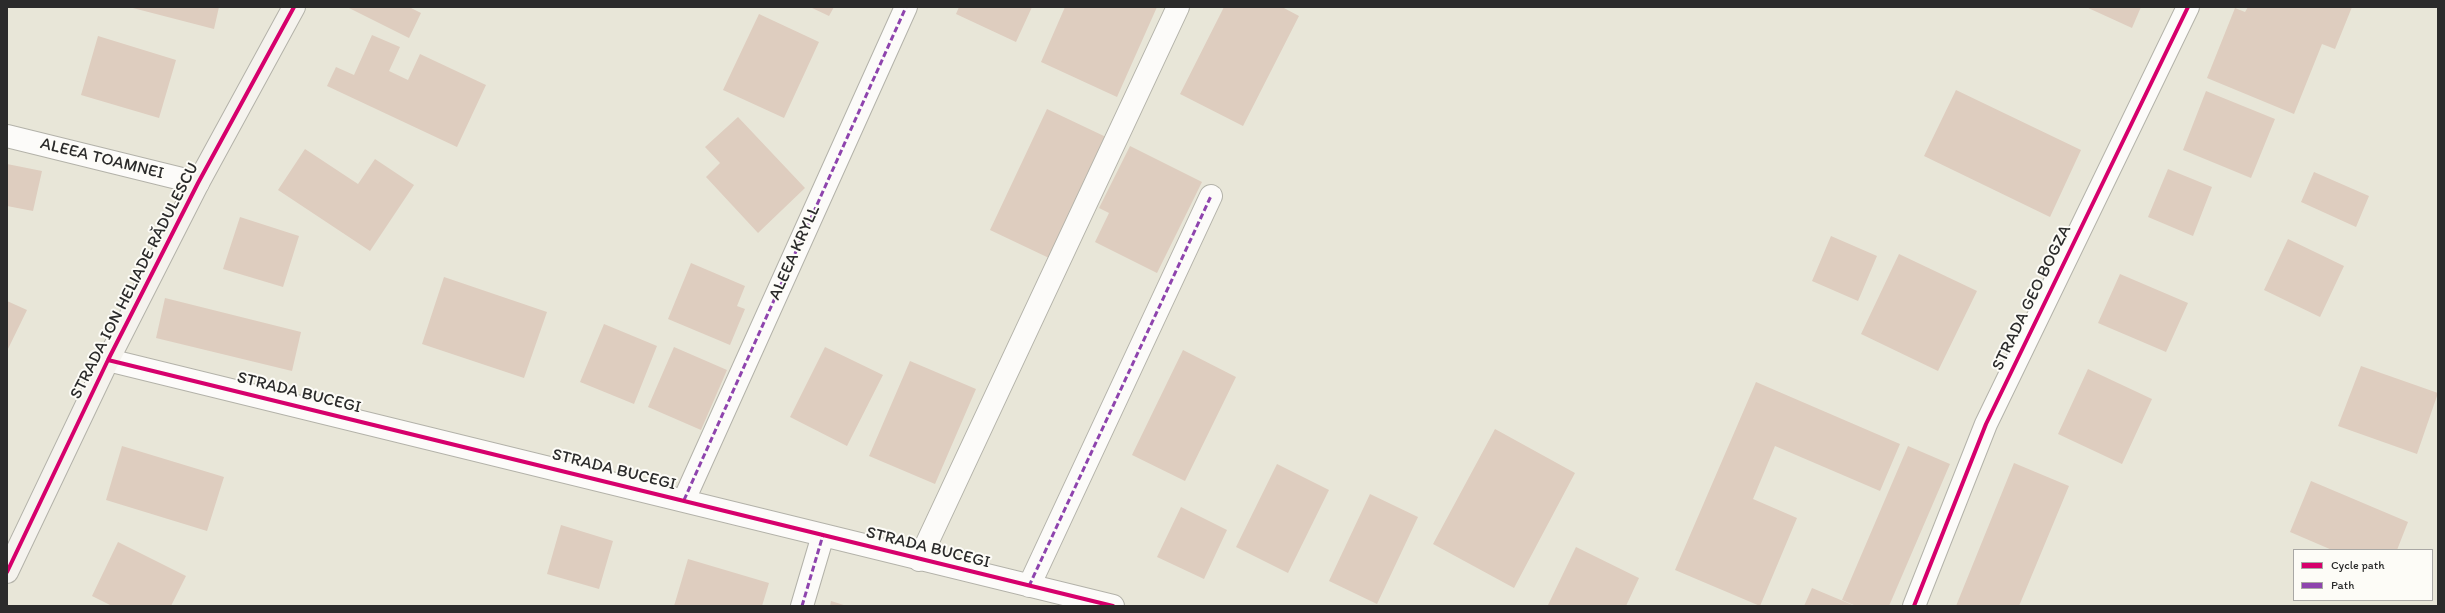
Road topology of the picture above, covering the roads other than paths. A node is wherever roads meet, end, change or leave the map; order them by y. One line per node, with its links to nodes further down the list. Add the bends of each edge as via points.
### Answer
1 (294, 7): 6 (street, STRADA ION HELIADE RĂDULESCU)
2 (906, 7): 9 (street, ALEEA KRYLL)
3 (1178, 7): 11 (street)
4 (2188, 7): 16 (street, STRADA GEO BOGZA, via 1986,424)
5 (7, 136): 6 (street, ALEEA TOAMNEI)
6 (198, 183): 8 (street, STRADA ION HELIADE RĂDULESCU)
7 (1211, 196): 13 (street)
8 (108, 360): 9 (street, STRADA BUCEGI); 12 (street, STRADA ION HELIADE RĂDULESCU)
9 (684, 500): 10 (street, STRADA BUCEGI)
10 (823, 535): 11 (street, STRADA BUCEGI); 15 (street)
11 (919, 560): 13 (street, STRADA BUCEGI)
12 (7, 572)
13 (1029, 586): 14 (street, STRADA BUCEGI)
14 (1101, 604)
15 (802, 606)
16 (1914, 606)

